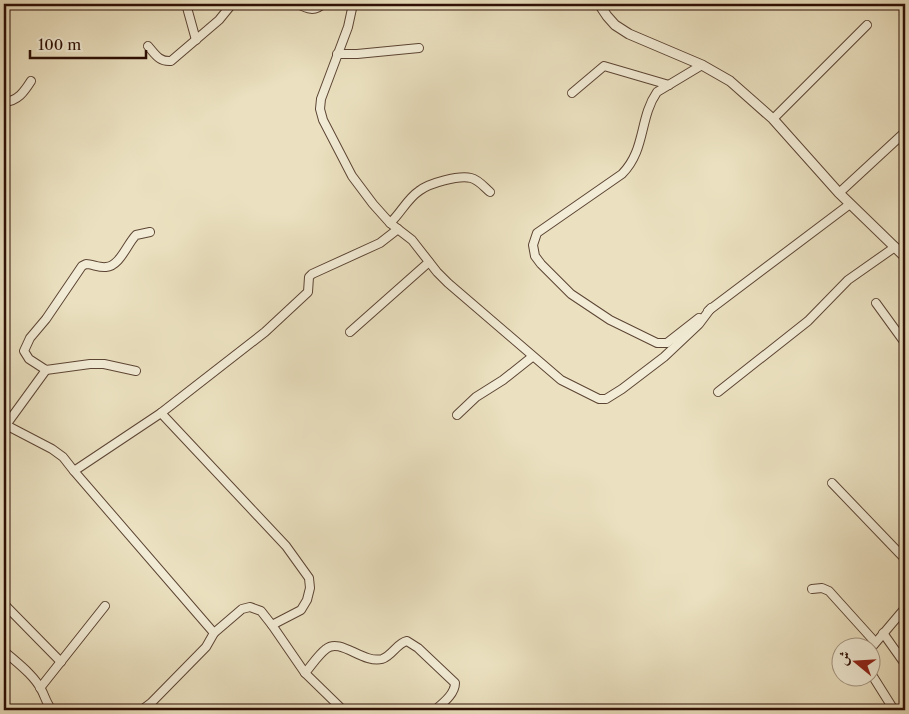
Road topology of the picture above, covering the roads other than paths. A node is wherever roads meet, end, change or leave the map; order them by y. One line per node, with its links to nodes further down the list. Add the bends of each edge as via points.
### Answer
1 (186, 4): 8 (street)
2 (232, 4): 8 (street)
3 (298, 4): 4 (street, via 312,10)
4 (324, 4)
5 (353, 4): 11 (street)
6 (599, 4): 12 (street, via 615,25 629,34)
7 (867, 25): 17 (street)
8 (196, 40): 9 (street, via 171,61 165,62)
9 (148, 46)
10 (419, 48): 11 (street)
11 (337, 54): 22 (street, via 321,99 323,120 352,176)
12 (702, 65): 14 (street); 17 (street, via 730,82)
13 (31, 81): 16 (street, via 21,95)
14 (669, 86): 15 (street, via 604,66); 29 (street, via 657,92 652,100 640,146 630,166 537,233 533,250 541,264 571,294 610,320 657,343 667,343)
15 (572, 93)
16 (4, 102)
17 (773, 120): 20 (street)
18 (905, 132): 20 (street)
19 (490, 192): 22 (street, via 471,178 437,183 420,190)
20 (839, 193): 21 (street)
21 (850, 204): 25 (street); 29 (street)
22 (390, 223): 23 (street)
23 (398, 229): 27 (street, via 412,240); 36 (street, via 380,243 312,274 308,292 266,332)
24 (150, 232): 33 (street, via 136,235 112,266 82,266 24,346 24,354)
25 (895, 247): 26 (street); 35 (street, via 848,280 808,321)
26 (905, 257)
27 (429, 262): 30 (street); 32 (street, via 448,283)
28 (876, 303): 31 (street)
29 (711, 308): 32 (street, via 664,357 606,399 599,399 561,380)
30 (350, 332)
31 (905, 343)
32 (532, 356): 37 (street)
33 (46, 370): 34 (street, via 104,364); 38 (street)
34 (136, 371)
35 (718, 392)
36 (161, 413): 39 (street); 46 (street, via 286,546 309,578 309,594 301,610)
37 (457, 415)
38 (5, 425): 39 (street, via 52,449)
39 (74, 471): 47 (street)
40 (832, 483): 41 (street)
41 (905, 559)
42 (812, 589): 49 (street, via 829,590)
43 (4, 604): 52 (street)
44 (104, 606): 52 (street)
45 (905, 608): 48 (street)
46 (272, 625): 47 (street, via 261,611 250,607 242,609); 54 (street)
47 (214, 633): 58 (street, via 206,648 151,703)
48 (883, 633): 50 (street); 53 (street)
49 (866, 636)
50 (880, 636)
51 (4, 651): 56 (street, via 26,670)
52 (61, 662): 56 (street)
53 (905, 664)
54 (305, 673): 59 (street); 60 (street, via 331,646 382,659 407,641 455,683 451,694)
55 (879, 686): 61 (street)
56 (40, 688): 57 (street)
57 (52, 710)
58 (136, 710)
59 (343, 710)
60 (435, 710)
61 (894, 710)

